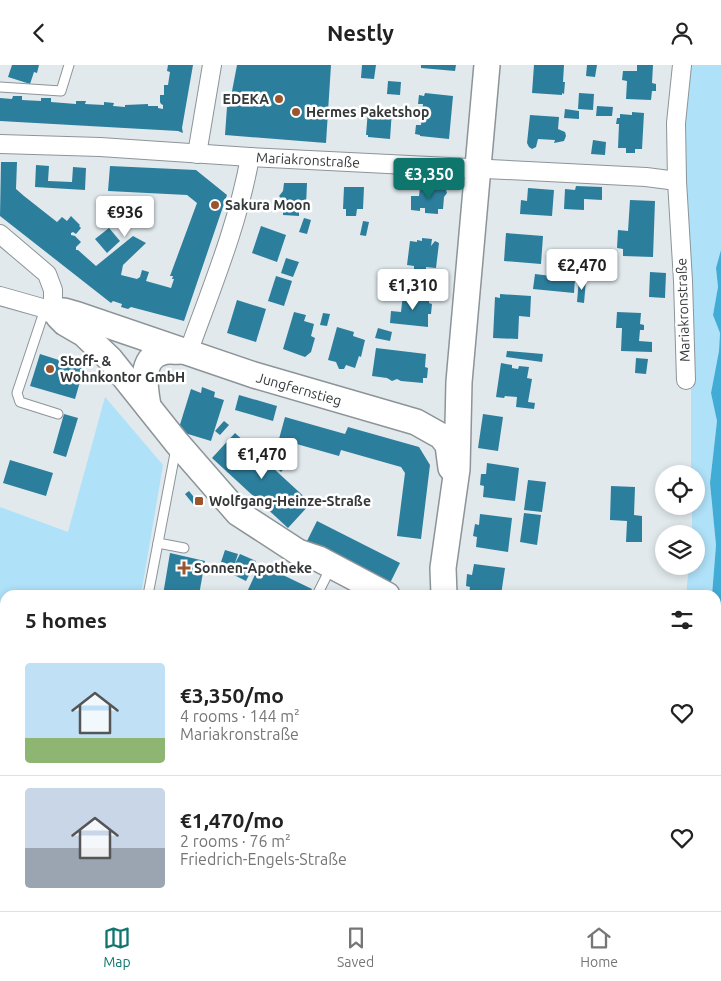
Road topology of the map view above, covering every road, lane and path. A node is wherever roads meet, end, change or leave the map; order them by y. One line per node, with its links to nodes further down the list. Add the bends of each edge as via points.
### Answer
1 (69, 65): 5 (lane, via 61,91)
2 (212, 65): 7 (street)
3 (487, 65): 9 (main road)
4 (682, 65): 10 (street, Mariakronstraße, via 676,123)
5 (0, 87)
6 (0, 144): 7 (street, Mariakronstraße)
7 (197, 154): 8 (street, Mariakronstraße)
8 (250, 157): 9 (street, Mariakronstraße); 14 (street, via 237,214)
9 (478, 169): 10 (street, Mariakronstraße); 16 (main road)
10 (677, 181): 15 (street, Mariakronstraße)
11 (0, 234): 13 (street, via 47,274 53,290)
12 (0, 296): 13 (street, Jungfernstieg)
13 (49, 310): 14 (main road, Jungfernstieg, via 78,315); 17 (main road, via 84,334 110,359); 18 (lane, via 17,393 20,401)
14 (186, 352): 17 (main road, Jungfernstieg, via 163,352 150,361 144,384); 19 (main road, Jungfernstieg)
15 (686, 380)
16 (460, 382): 19 (main road, via 445,408); 21 (main road, via 457,469)
17 (148, 406): 20 (main road)
18 (58, 414)
19 (416, 423): 21 (main road, Jungfernstieg, via 441,436 448,445)
20 (177, 443): 22 (lane); 24 (main road, via 238,513)
21 (452, 498): 25 (main road)
22 (158, 543): 23 (lane); 27 (lane)
23 (184, 547)
24 (298, 552): 26 (main road); 30 (main road, via 319,559)
25 (442, 568): 31 (main road); 32 (main road)
26 (328, 573): 28 (lane); 29 (main road)
27 (149, 590)
28 (320, 590)
29 (360, 590)
30 (377, 590)
31 (430, 590)
32 (444, 590)

